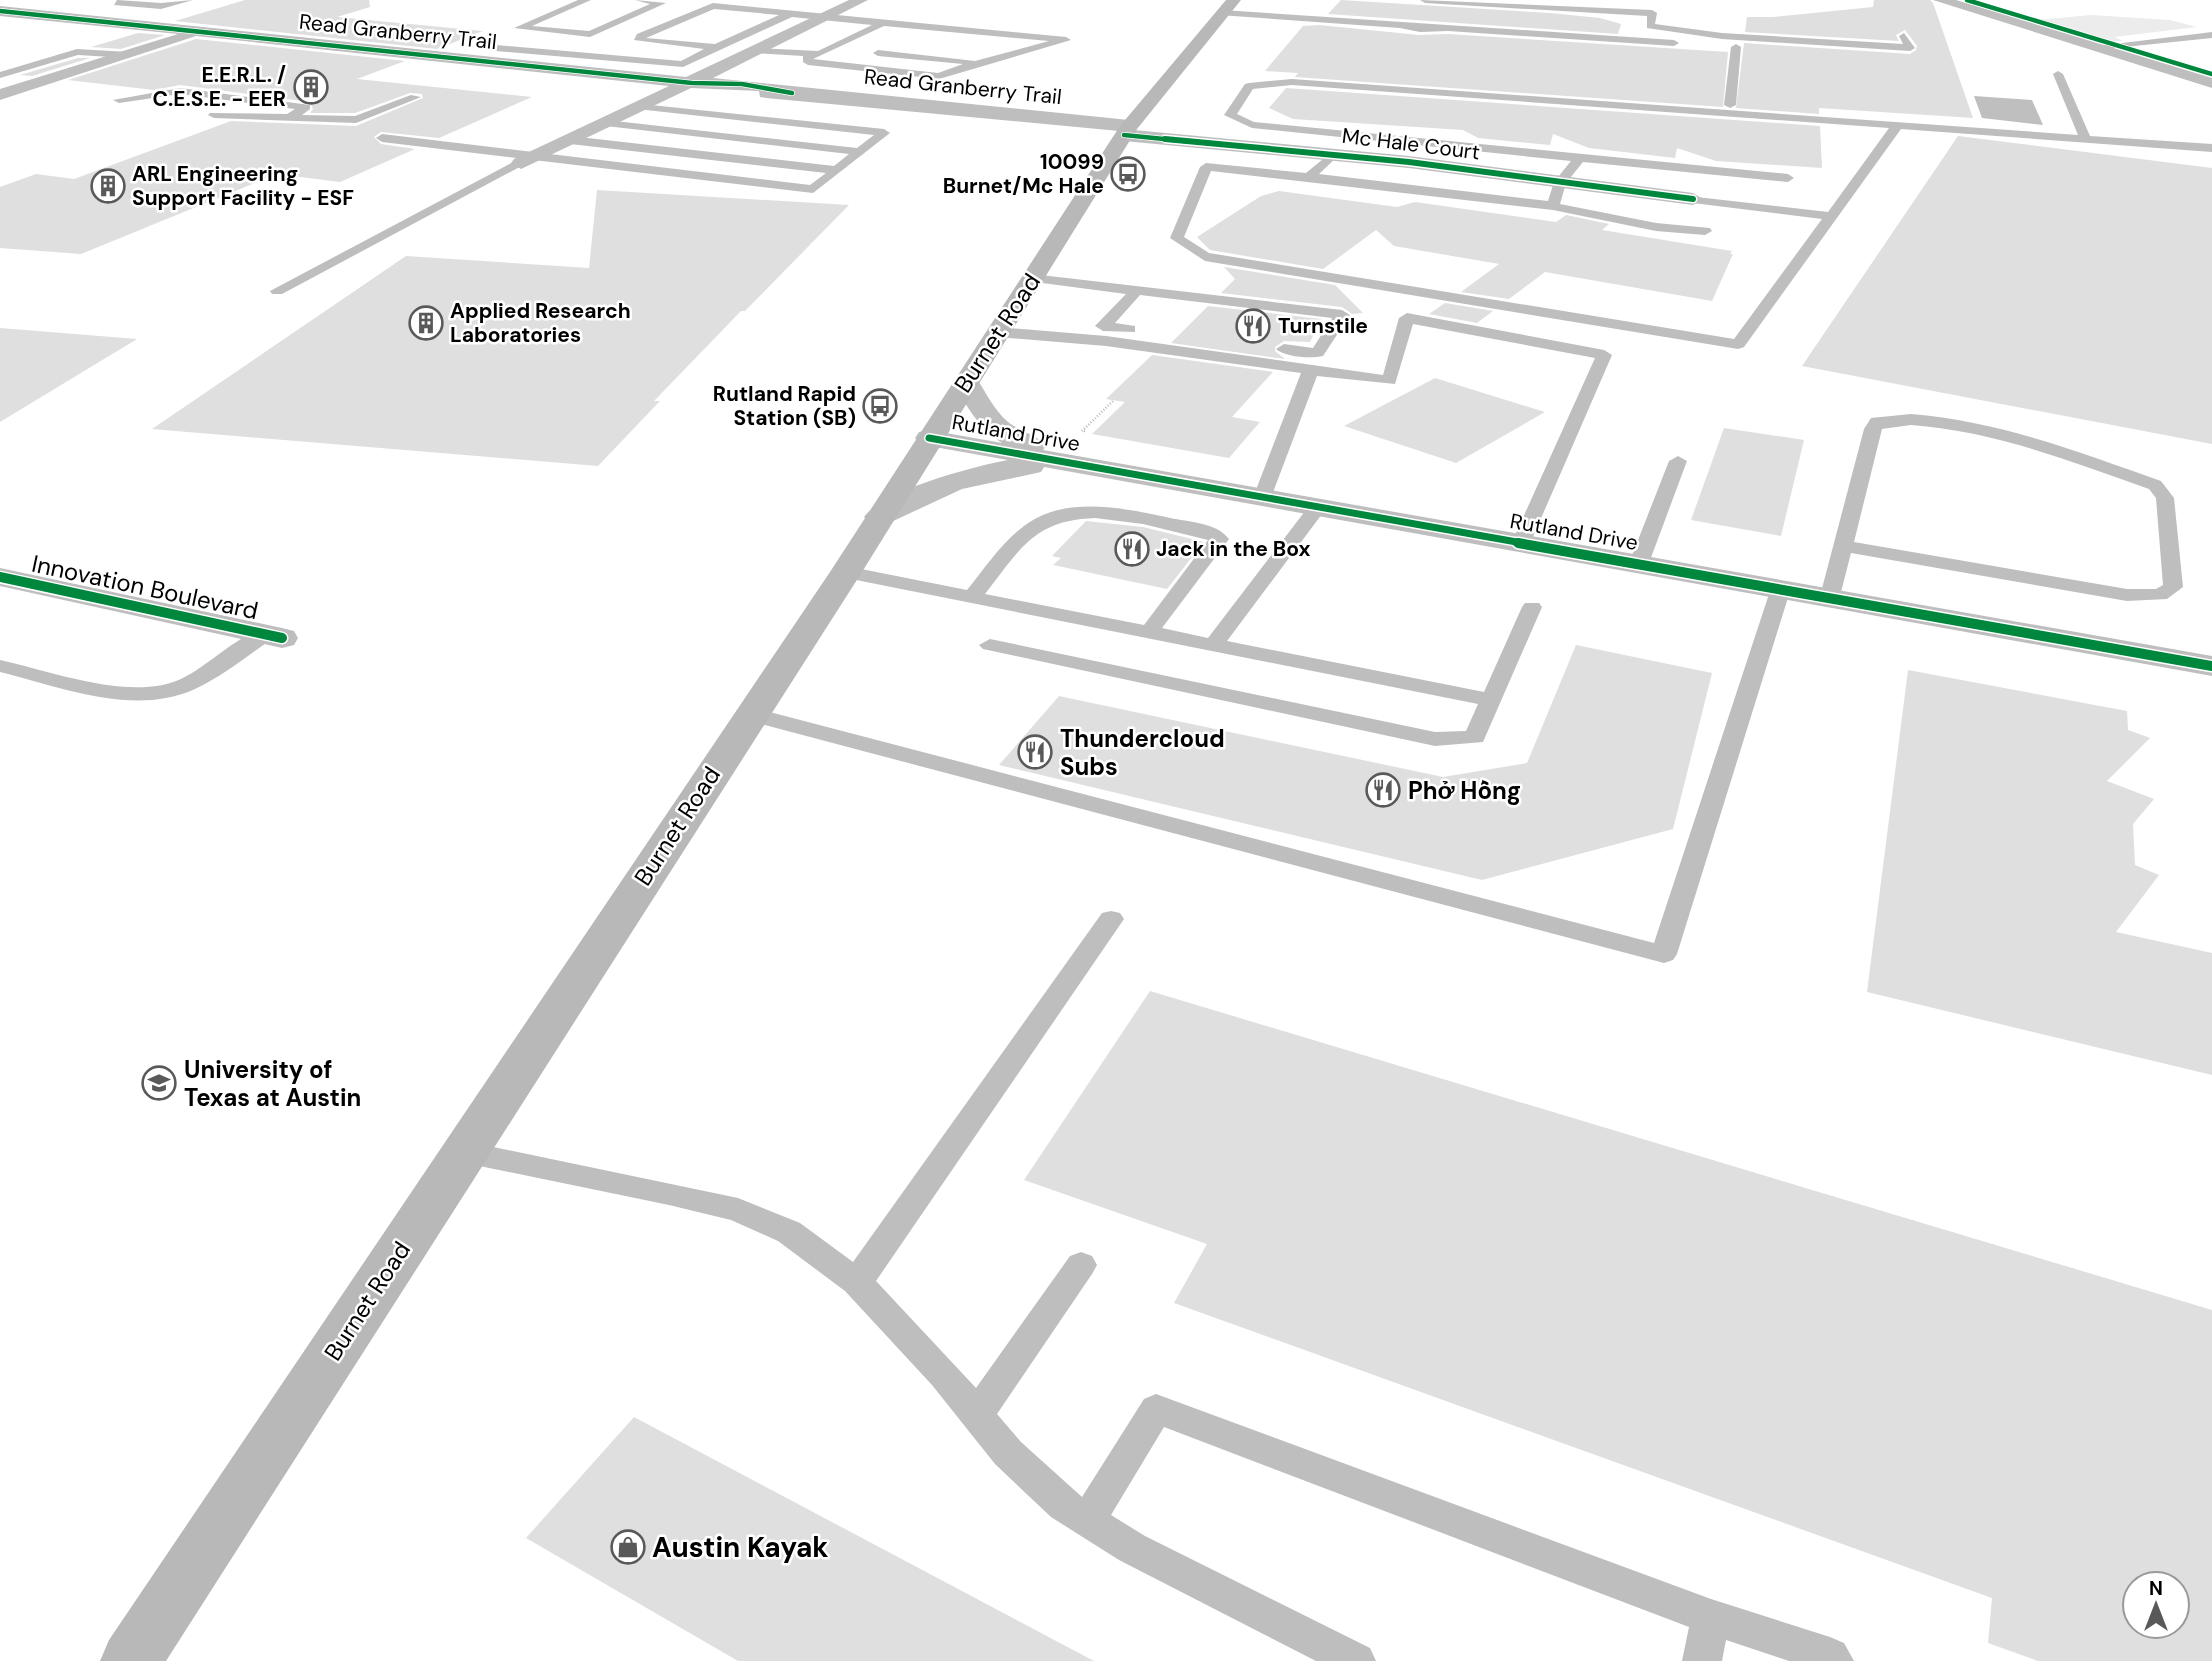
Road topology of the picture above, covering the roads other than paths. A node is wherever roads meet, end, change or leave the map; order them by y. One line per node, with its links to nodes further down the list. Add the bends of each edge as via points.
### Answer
1 (188, 0): 7 (lane, via 161,6)
2 (586, 0): 14 (lane)
3 (640, 0): 14 (lane, via 661,4 590,34)
4 (862, 0): 11 (street)
5 (1425, 0): 18 (lane, via 1652,13 1650,26 1910,48)
6 (1940, 0): 26 (street)
7 (122, 2): 12 (street)
8 (1228, 6): 21 (lane, via 1420,29); 56 (main road, Burnet Road)
9 (0, 11): 12 (street, Read Granberry Trail)
10 (794, 13): 11 (lane); 24 (lane); 24 (lane, via 713,6 639,40)
11 (828, 16): 13 (lane); 31 (street)
12 (67, 18): 15 (street, Read Granberry Trail)
13 (883, 23): 16 (lane); 30 (lane, via 1066,40)
14 (519, 28): 19 (lane)
15 (204, 31): 35 (street); 37 (street, Read Granberry Trail)
16 (860, 34): 20 (lane); 28 (lane)
17 (2212, 35): 26 (lane)
18 (1904, 36)
19 (509, 37): 27 (lane); 34 (lane)
20 (886, 37)
21 (1681, 43)
22 (1695, 44): 25 (lane)
23 (990, 46): 30 (lane)
24 (716, 47): 34 (lane)
25 (1736, 47): 29 (lane); 48 (lane)
26 (2095, 47): 42 (street)
27 (496, 48): 34 (lane, via 683,64); 37 (lane)
28 (832, 48): 32 (lane); 36 (lane)
29 (1765, 49)
30 (1029, 50): 38 (lane)
31 (757, 51): 36 (lane); 41 (street)
32 (859, 51)
33 (872, 52): 38 (lane)
34 (705, 54)
35 (128, 55): 40 (lane, via 77,52); 44 (street)
36 (808, 56): 38 (lane, via 808,62 939,76)
37 (480, 59): 41 (street, Read Granberry Trail)
38 (979, 62)
39 (2058, 74): 60 (lane)
40 (0, 75)
41 (692, 83): 49 (street); 56 (street, Read Granberry Trail, via 731,91 792,93)
42 (2212, 83)
43 (1566, 93): 48 (lane)
44 (0, 95)
45 (415, 97): 53 (lane, via 356,120)
46 (231, 98): 47 (lane, via 180,91); 50 (lane); 53 (lane, via 306,107)
47 (119, 100)
48 (1730, 104): 51 (lane)
49 (641, 107): 54 (street); 62 (lane, via 884,133)
50 (200, 108)
51 (1844, 113)
52 (214, 115): 53 (lane)
53 (289, 118)
54 (606, 123): 59 (street); 62 (lane)
55 (1897, 126): 57 (lane, via 1272,81 1249,86 1230,115 1252,125); 60 (lane); 73 (lane)
56 (1126, 131): 63 (street, Mc Hale Court); 75 (main road, Burnet Road)
57 (1329, 132): 63 (lane); 65 (lane)
58 (382, 138): 66 (lane)
59 (570, 140): 66 (street); 67 (lane)
60 (2086, 140): 61 (lane)
61 (2212, 148)
62 (860, 152): 67 (lane)
63 (1307, 152): 64 (street, Mc Hale Court)
64 (1334, 154): 68 (lane); 70 (street, Mc Hale Court)
65 (1580, 158): 69 (lane); 70 (lane)
66 (527, 160): 67 (lane, via 813,189); 77 (lane)
67 (836, 170)
68 (1309, 177): 72 (lane); 73 (lane, via 1206,167 1177,238 1205,257 1738,344)
69 (1788, 178)
70 (1560, 182): 71 (street, Mc Hale Court); 72 (lane)
71 (1693, 199): 73 (lane, Mc Hale Court)
72 (1553, 206): 74 (lane)
73 (1831, 216)
74 (1704, 232)
75 (1032, 278): 76 (lane); 78 (main road, Burnet Road)
76 (1138, 289): 79 (lane, via 1102,326); 80 (lane, via 1342,315 1317,353)
77 (277, 291)
78 (998, 332): 81 (lane, via 1106,341); 82 (main road, Burnet Road)
79 (1236, 343)
80 (1263, 346)
81 (1311, 369): 86 (lane); 89 (lane, via 1389,381 1407,318 1604,355)
82 (966, 381): 83 (main road, Burnet Road); 85 (street, via 989,422 1003,433)
83 (929, 438): 85 (street, Rutland Drive); 88 (main road, Burnet Road)
84 (1678, 461): 91 (lane)
85 (1087, 465): 86 (street, Rutland Drive); 88 (street, via 1024,467 967,477)
86 (1264, 495): 87 (street, Rutland Drive)
87 (1318, 506): 89 (street, Rutland Drive); 100 (lane)
88 (879, 517): 92 (main road, Burnet Road)
89 (1522, 542): 91 (street, Rutland Drive)
90 (1843, 546): 90 (lane, via 2127,595 2160,595 2173,587 2165,498 2155,485 2044,445 1942,422 1903,418 1877,422); 95 (lane)
91 (1639, 563): 94 (street, Rutland Drive)
92 (846, 572): 96 (lane); 105 (main road, Burnet Road)
93 (2, 579): 99 (street, Innovation Boulevard)
94 (1781, 588): 95 (street, Rutland Drive); 105 (lane, via 1664,954)
95 (1830, 596): 103 (street, Rutland Drive)
96 (972, 597): 98 (lane); 98 (lane, via 1033,528 1058,515 1086,511 1209,531 1219,538)
97 (1532, 607): 104 (lane)
98 (1149, 632): 100 (lane)
99 (273, 636): 102 (lane, via 181,687 162,692 116,691)
100 (1214, 644): 104 (lane)
101 (990, 645): 104 (lane, via 1435,739 1475,737)
102 (0, 666)
103 (2212, 666)
104 (1491, 700)
105 (750, 714): 107 (main road, Burnet Road)
106 (1111, 919): 109 (lane)
107 (465, 1152): 109 (lane, via 738,1210 789,1232); 113 (main road, Burnet Road)
108 (1081, 1265): 110 (lane)
109 (858, 1282): 110 (lane)
110 (976, 1416): 111 (lane, via 1065,1506)
111 (1088, 1520): 112 (lane, via 1156,1409); 114 (lane, via 1132,1548)
112 (1711, 1617): 115 (lane); 116 (lane)
113 (131, 1661)
114 (1356, 1661)
115 (1702, 1661)
116 (1833, 1661)

